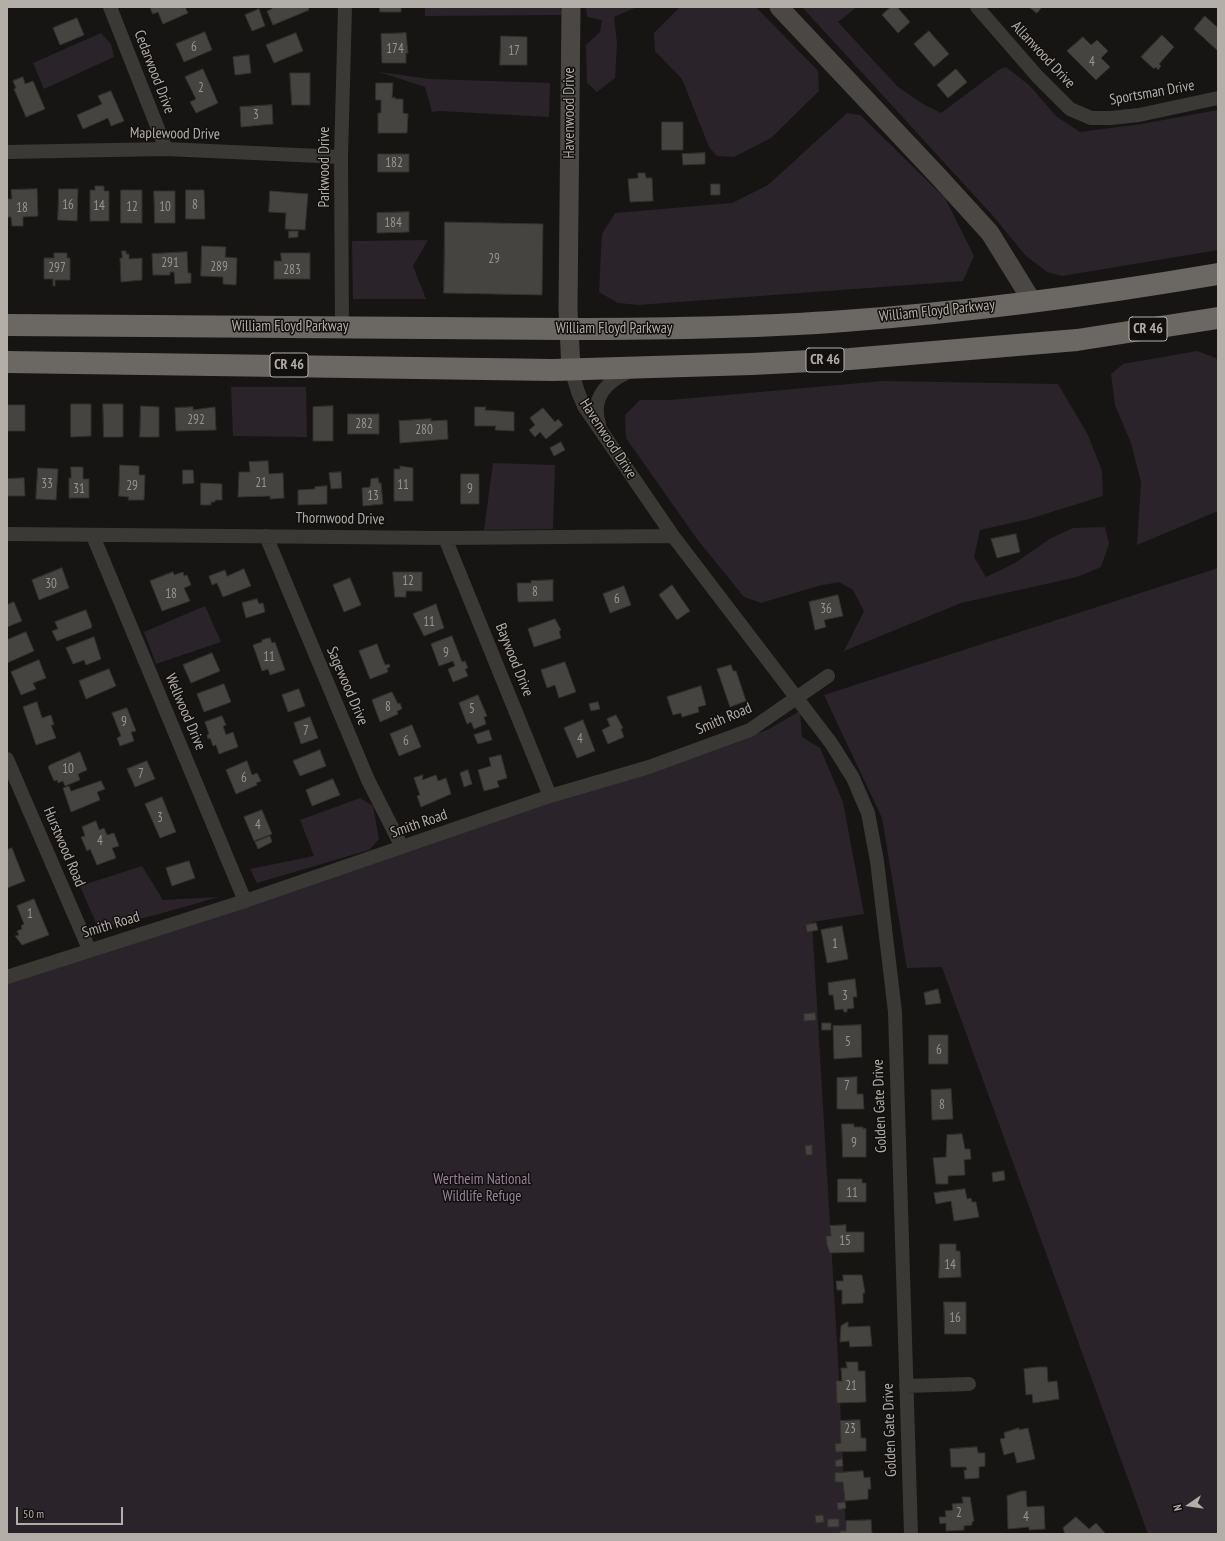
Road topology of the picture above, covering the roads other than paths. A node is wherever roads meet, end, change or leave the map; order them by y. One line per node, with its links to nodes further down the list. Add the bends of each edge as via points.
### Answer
1 (110, 7): 8 (street, Cedarwood Drive)
2 (345, 7): 10 (street, Parkwood Drive)
3 (571, 7): 16 (street, Havenwood Drive)
4 (779, 7): 12 (street, via 990,233)
5 (977, 7): 7 (street, Allanwood Drive, via 1037,76 1070,109)
6 (1218, 98): 7 (street, Sportsman Drive, via 1139,114)
7 (1091, 118)
8 (166, 149): 9 (street, Maplewood Drive); 10 (street, Maplewood Drive)
9 (7, 152)
10 (341, 157): 15 (street, Parkwood Drive)
11 (1218, 274): 12 (highway, William Floyd Parkway, via 1143,287)
12 (1032, 301): 16 (highway, William Floyd Parkway, via 837,321 664,329)
13 (1218, 318): 18 (highway, CR 46, via 1077,340 782,363)
14 (7, 325): 15 (highway, William Floyd Parkway)
15 (342, 328): 16 (highway, William Floyd Parkway)
16 (568, 329): 19 (street, Havenwood Drive)
17 (7, 362): 19 (highway, CR 46)
18 (643, 368): 19 (highway, CR 46); 20 (street, via 632,371 604,388 599,395 596,414)
19 (571, 369): 20 (street, Havenwood Drive, via 584,406)
20 (601, 430): 24 (street, Havenwood Drive)
21 (7, 534): 22 (street, Thornwood Drive)
22 (93, 536): 23 (street, Thornwood Drive); 31 (street, Wellwood Drive)
23 (266, 536): 25 (street, Thornwood Drive); 30 (street, Sagewood Drive, via 368,780)
24 (673, 536): 25 (street, Thornwood Drive); 27 (street, Havenwood Drive)
25 (445, 538): 29 (street, Baywood Drive)
26 (828, 676): 27 (street, Smith Road)
27 (798, 698): 29 (street, Smith Road, via 750,730 649,766); 35 (street, Golden Gate Drive, via 853,778 868,813 877,861 894,1012)
28 (7, 759): 32 (street, Hurstwood Road)
29 (550, 796): 30 (street, Smith Road)
30 (402, 847): 31 (street, Smith Road)
31 (245, 901): 32 (street, Smith Road)
32 (89, 949): 33 (street, Smith Road)
33 (7, 977)
34 (969, 1384): 35 (street)
35 (906, 1386): 36 (street, Golden Gate Drive)
36 (911, 1534)

